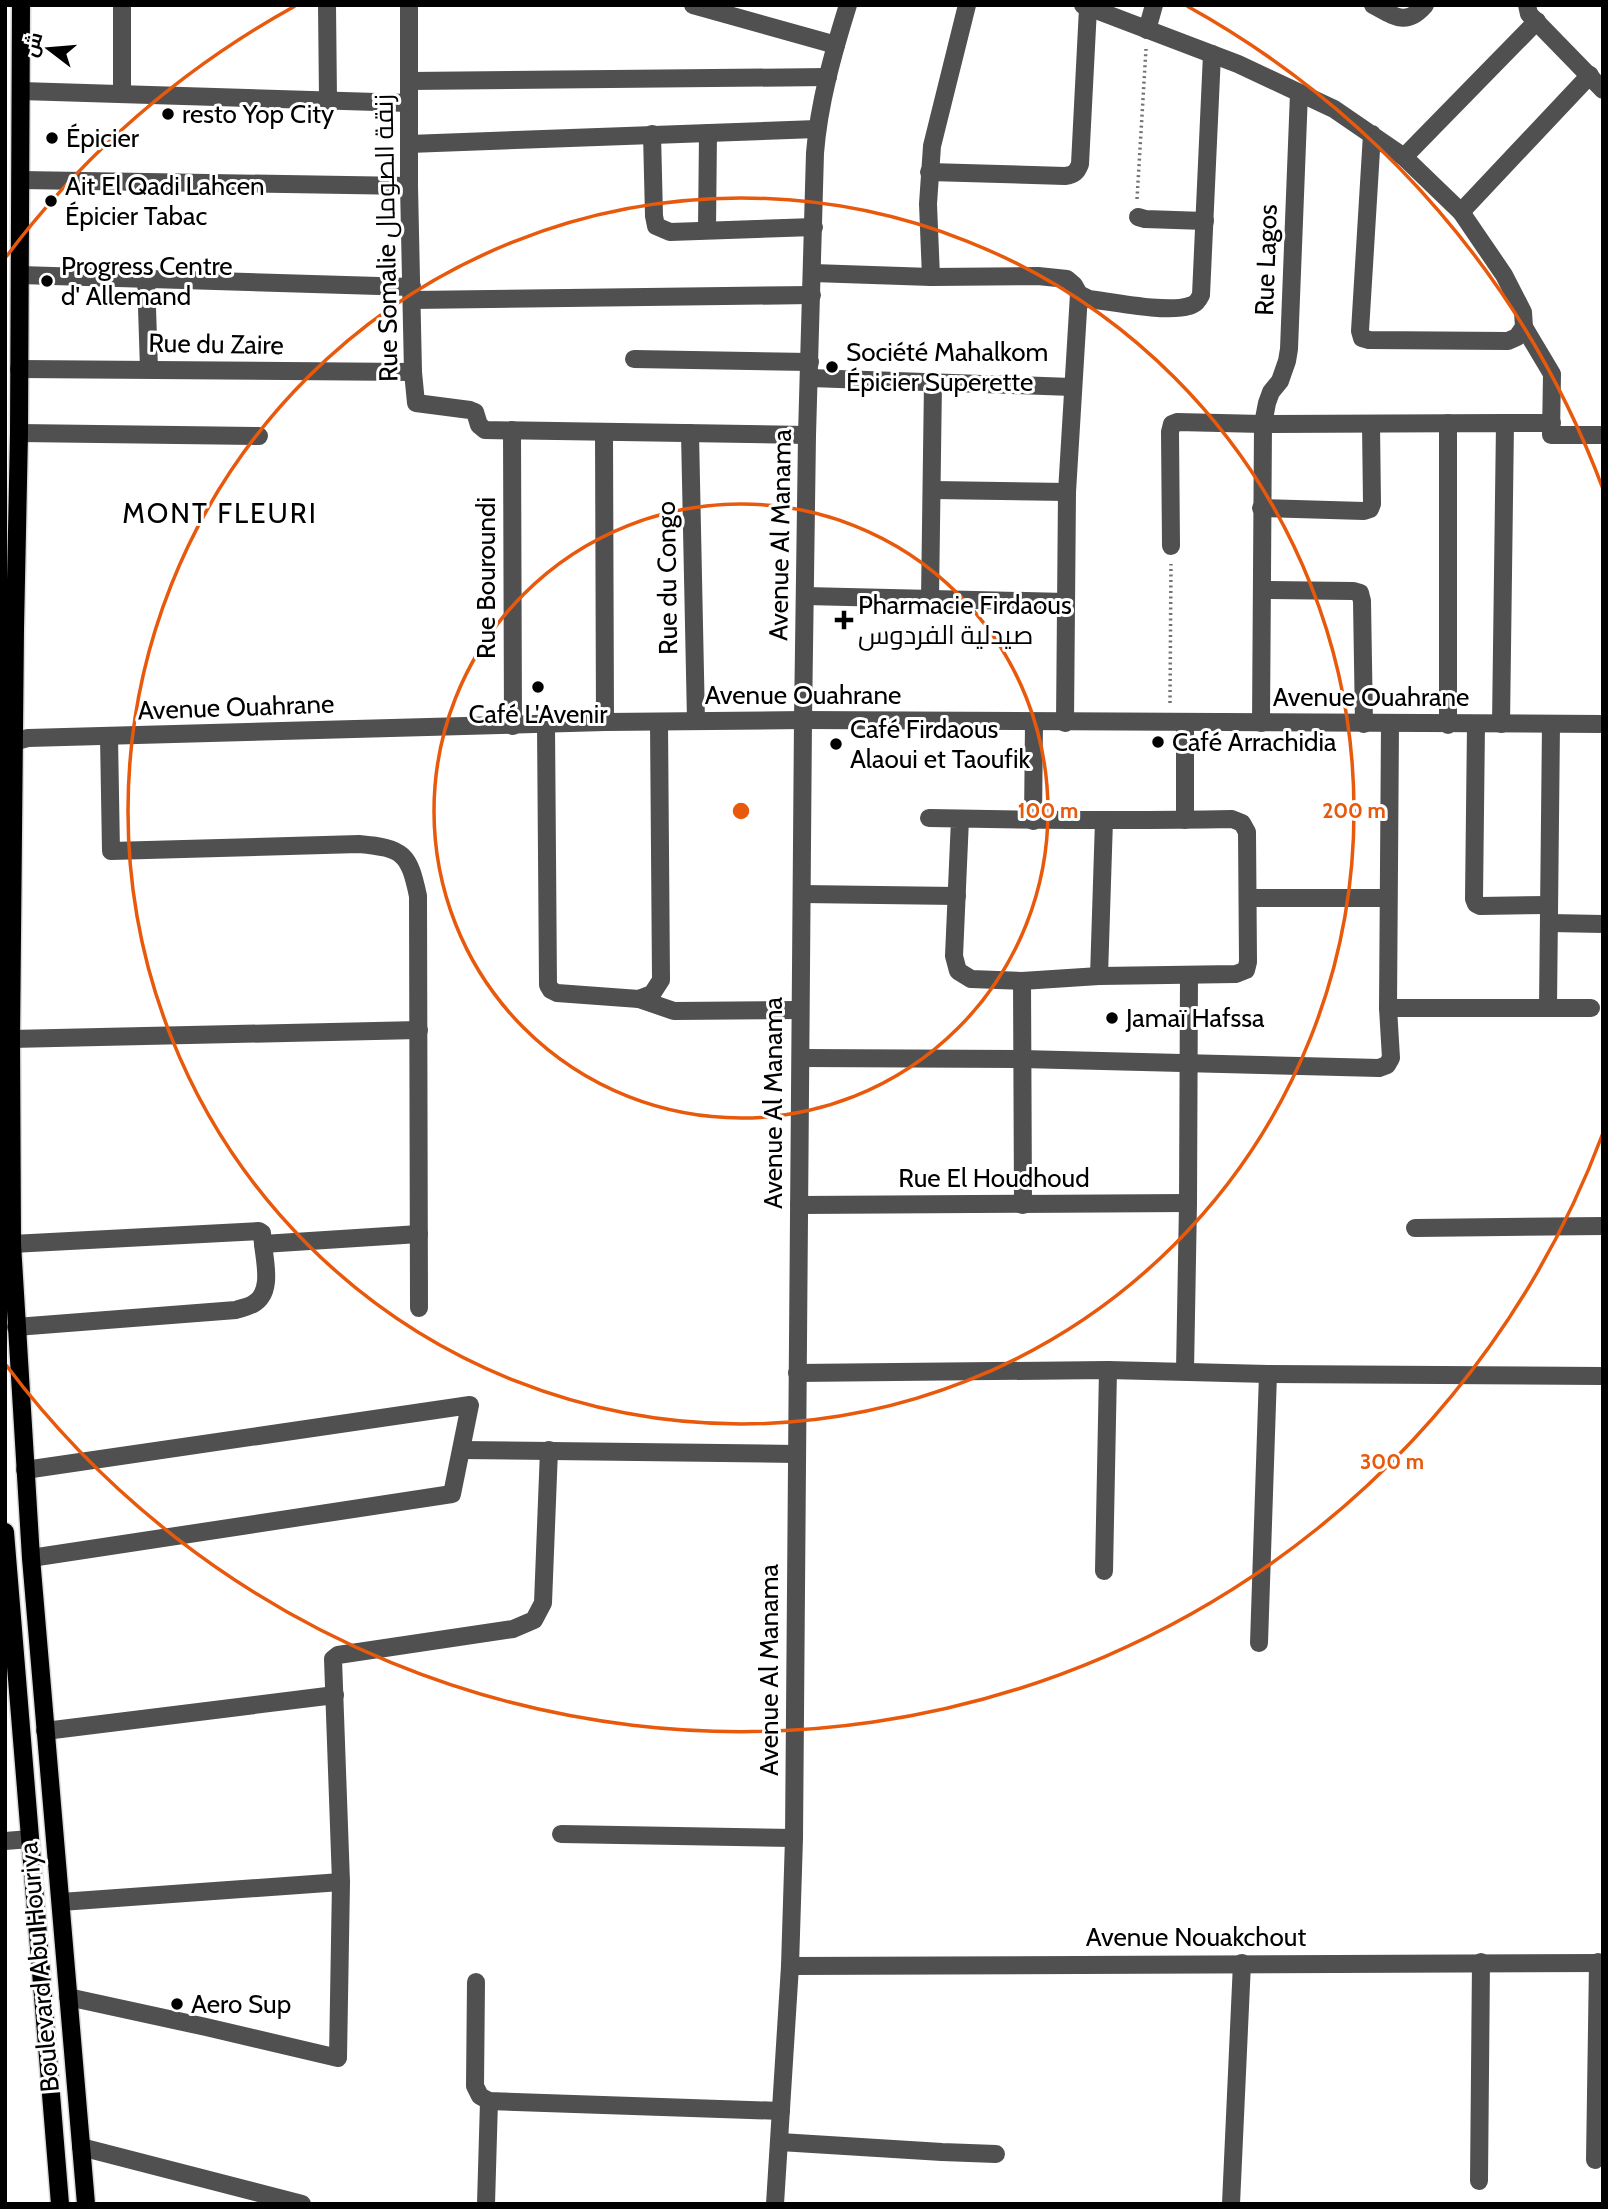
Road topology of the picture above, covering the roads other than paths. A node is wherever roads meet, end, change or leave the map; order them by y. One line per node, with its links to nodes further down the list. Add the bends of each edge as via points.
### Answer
1 (21, 5): 21 (main road, Boulevard Abu Houriya)
2 (122, 5): 23 (street)
3 (327, 5): 24 (street)
4 (409, 5): 19 (street, Rue Somalie زنقة الصومال)
5 (693, 5): 15 (street)
6 (848, 5): 15 (street, Avenue Al Manama)
7 (967, 5): 32 (street)
8 (1154, 5): 14 (street)
9 (1373, 5): 10 (street, via 1404,19)
10 (1425, 5)
11 (1527, 5): 13 (street)
12 (1086, 6): 14 (street); 32 (street, via 1078,171 1071,176)
13 (1537, 21): 17 (street); 31 (street)
14 (1147, 30): 16 (street)
15 (836, 45): 18 (street, Avenue Al Manama)
16 (1212, 54): 22 (street); 37 (street)
17 (1590, 75): 20 (street); 35 (street)
18 (828, 76): 19 (street); 26 (street, Avenue Al Manama)
19 (410, 81): 25 (street, Rue Somalie زنقة الصومال)
20 (1603, 90)
21 (21, 91): 23 (street); 33 (main road, Boulevard Abu Houriya)
22 (1299, 93): 29 (street); 58 (street, Rue Lagos, via 1289,349)
23 (122, 94): 24 (street)
24 (328, 99): 25 (street)
25 (410, 103): 30 (street, Rue Somalie زنقة الصومال)
26 (817, 129): 27 (street); 38 (street, Avenue Al Manama)
27 (708, 133): 28 (street); 39 (street)
28 (652, 134): 30 (street); 39 (street, via 656,226 670,232)
29 (1372, 134): 31 (street); 47 (street, via 1362,338 1508,341)
30 (410, 145): 34 (street, Rue Somalie زنقة الصومال)
31 (1404, 157): 35 (street)
32 (929, 172): 43 (street)
33 (21, 180): 34 (street); 41 (main road, Boulevard Abu Houriya)
34 (409, 186): 44 (street, Rue Somalie زنقة الصومال)
35 (1461, 212): 47 (street, via 1504,275 1523,312)
36 (1138, 217): 37 (street)
37 (1205, 221): 45 (street, via 1197,303 1173,309 1088,299)
38 (814, 227): 39 (street); 40 (street, Avenue Al Manama)
39 (707, 229)
40 (813, 273): 43 (street); 46 (street, Avenue Al Manama)
41 (20, 275): 42 (street); 49 (main road, Boulevard Abu Houriya)
42 (146, 277): 44 (street); 50 (street)
43 (932, 277): 45 (street, via 1067,279)
44 (412, 293): 46 (street); 52 (street, Rue Somalie زنقة الصومال)
45 (1079, 294): 54 (street)
46 (812, 295): 51 (street, Avenue Al Manama)
47 (1524, 327): 57 (street, via 1552,374)
48 (634, 359): 51 (street)
49 (19, 369): 50 (street, Rue du Zaire); 62 (main road, Boulevard Abu Houriya)
50 (149, 369): 52 (street, Rue du Zaire)
51 (810, 370): 53 (street); 64 (street, Avenue Al Manama)
52 (413, 372): 60 (street, Rue Somalie زنقة الصومال, via 416,403 470,410 481,428)
53 (933, 382): 54 (street); 67 (street)
54 (1072, 387): 68 (street)
55 (1448, 423): 56 (street); 59 (street); 86 (street)
56 (1505, 423): 57 (street); 88 (street)
57 (1552, 423): 65 (street, via 1551,435)
58 (1263, 424): 59 (street); 69 (street, Rue Lagos); 70 (street, via 1172,424)
59 (1371, 424): 69 (street, via 1370,509)
60 (512, 430): 61 (street); 92 (street, Rue Bouroundi)
61 (604, 432): 63 (street); 77 (street)
62 (19, 433): 66 (street); 75 (main road, Boulevard Abu Houriya)
63 (690, 433): 64 (street); 79 (street, Rue du Congo)
64 (807, 435): 72 (street, Avenue Al Manama)
65 (1603, 435)
66 (259, 436)
67 (933, 490): 68 (street); 73 (street)
68 (1067, 492): 74 (street)
69 (1261, 508): 71 (street, Rue Lagos)
70 (1171, 546)
71 (1262, 590): 83 (street, Rue Lagos); 84 (street, via 1360,593)
72 (805, 596): 73 (street); 76 (street, Avenue Al Manama)
73 (930, 599): 74 (street)
74 (1066, 602): 81 (street)
75 (10, 629): 94 (main road, Boulevard Abu Houriya)
76 (803, 720): 79 (street, Avenue Ouahrane); 80 (street, Avenue Ouahrane); 100 (street, Avenue Al Manama)
77 (605, 722): 78 (street, Avenue Ouahrane); 91 (street, Avenue Ouahrane)
78 (659, 722): 79 (street, Avenue Ouahrane); 109 (street, via 661,979 652,994)
79 (696, 722)
80 (1034, 722): 81 (street, Avenue Ouahrane); 99 (street)
81 (1065, 723): 82 (street, Avenue Ouahrane)
82 (1178, 723): 83 (street, Avenue Ouahrane); 98 (street)
83 (1261, 723): 84 (street, Avenue Ouahrane)
84 (1364, 724): 85 (street, Avenue Ouahrane)
85 (1390, 724): 86 (street, Avenue Ouahrane); 103 (street)
86 (1448, 724): 87 (street, Avenue Ouahrane)
87 (1476, 724): 88 (street, Avenue Ouahrane); 104 (street, via 1474,899 1480,906)
88 (1501, 724): 89 (street, Avenue Ouahrane)
89 (1551, 724): 90 (street, Avenue Ouahrane); 104 (street)
90 (1603, 724)
91 (546, 725): 92 (street, Avenue Ouahrane); 109 (street, via 548,985 557,993)
92 (513, 726): 93 (street, Avenue Ouahrane)
93 (109, 737): 94 (street, Avenue Ouahrane, via 28,738); 114 (street, via 111,851 334,844 397,851 412,867 418,896)
94 (9, 743): 115 (main road, Boulevard Abu Houriya)
95 (929, 818): 96 (street)
96 (960, 819): 99 (street); 101 (street)
97 (1104, 820): 98 (street); 99 (street); 107 (street)
98 (1185, 820): 102 (street, via 1242,823 1247,832)
99 (1033, 821)
100 (802, 894): 101 (street); 113 (street, Avenue Al Manama)
101 (957, 896): 108 (street, via 954,956 958,971 971,979)
102 (1248, 898): 103 (street); 106 (street, via 1246,971)
103 (1388, 898): 111 (street)
104 (1550, 914): 105 (street); 110 (street)
105 (1603, 924)
106 (1189, 975): 107 (street); 118 (street)
107 (1099, 976): 108 (street)
108 (1022, 981): 117 (street)
109 (639, 999): 113 (street, via 674,1011)
110 (1548, 1007): 111 (street); 112 (street)
111 (1388, 1008): 118 (street, via 1391,1058 1380,1068)
112 (1591, 1008)
113 (800, 1010): 116 (street, Avenue Al Manama)
114 (419, 1030): 115 (street); 124 (street)
115 (11, 1039): 125 (main road, Boulevard Abu Houriya)
116 (801, 1058): 117 (street); 120 (street, Avenue Al Manama)
117 (1021, 1059): 118 (street); 121 (street)
118 (1189, 1062): 119 (street)
119 (1188, 1203): 121 (street, Rue El Houdhoud); 130 (street)
120 (799, 1205): 121 (street, Rue El Houdhoud); 131 (street, Avenue Al Manama)
121 (1023, 1205)
122 (1603, 1226): 123 (street)
123 (1415, 1228)
124 (419, 1234): 126 (street); 127 (street)
125 (12, 1244): 126 (street, via 259,1231); 128 (main road, Boulevard Abu Houriya)
126 (263, 1244): 128 (street, via 266,1279 263,1294 254,1304 236,1310)
127 (419, 1308)
128 (16, 1327): 137 (main road, Boulevard Abu Houriya)
129 (1108, 1370): 130 (street); 131 (street); 140 (street)
130 (1185, 1371): 132 (street)
131 (797, 1373): 136 (street, Avenue Al Manama)
132 (1268, 1374): 133 (street); 141 (street)
133 (1603, 1376)
134 (462, 1450): 135 (street); 137 (street, via 470,1405); 139 (street, via 452,1494)
135 (549, 1450): 136 (street); 142 (street, via 544,1595 534,1620 499,1631 338,1655 331,1664)
136 (797, 1454): 145 (street, Avenue Al Manama)
137 (25, 1469): 139 (main road, Boulevard Abu Houriya)
138 (5, 1531): 146 (main road, Boulevard Abu Houriya)
139 (31, 1558): 143 (main road, Boulevard Abu Houriya)
140 (1104, 1571)
141 (1259, 1643)
142 (335, 1695): 143 (street); 148 (street)
143 (45, 1731): 149 (main road, Boulevard Abu Houriya)
144 (561, 1834): 145 (street)
145 (794, 1838): 153 (street, Avenue Al Manama)
146 (30, 1839): 147 (street); 163 (main road, Boulevard Abu Houriya)
147 (5, 1841)
148 (341, 1882): 149 (street); 155 (street, via 338,2059)
149 (61, 1902): 155 (main road, Boulevard Abu Houriya)
150 (1481, 1962): 151 (street, Avenue Nouakchout); 152 (street, Avenue Nouakchout); 162 (street)
151 (1242, 1963): 153 (street, Avenue Nouakchout); 168 (street)
152 (1600, 1963): 161 (street)
153 (790, 1966): 157 (street, Avenue Al Manama)
154 (475, 1982): 156 (street, via 475,2086)
155 (68, 1997): 159 (main road, Boulevard Abu Houriya)
156 (489, 2101): 157 (street); 166 (street)
157 (781, 2111): 158 (street, Avenue Al Manama)
158 (780, 2142): 160 (street); 167 (street, Avenue Al Manama)
159 (81, 2147): 164 (main road, Boulevard Abu Houriya); 165 (street)
160 (996, 2154)
161 (1595, 2160)
162 (1479, 2180)
163 (60, 2204)
164 (86, 2204)
165 (302, 2204)
166 (486, 2204)
167 (775, 2204)
168 (1231, 2204)

